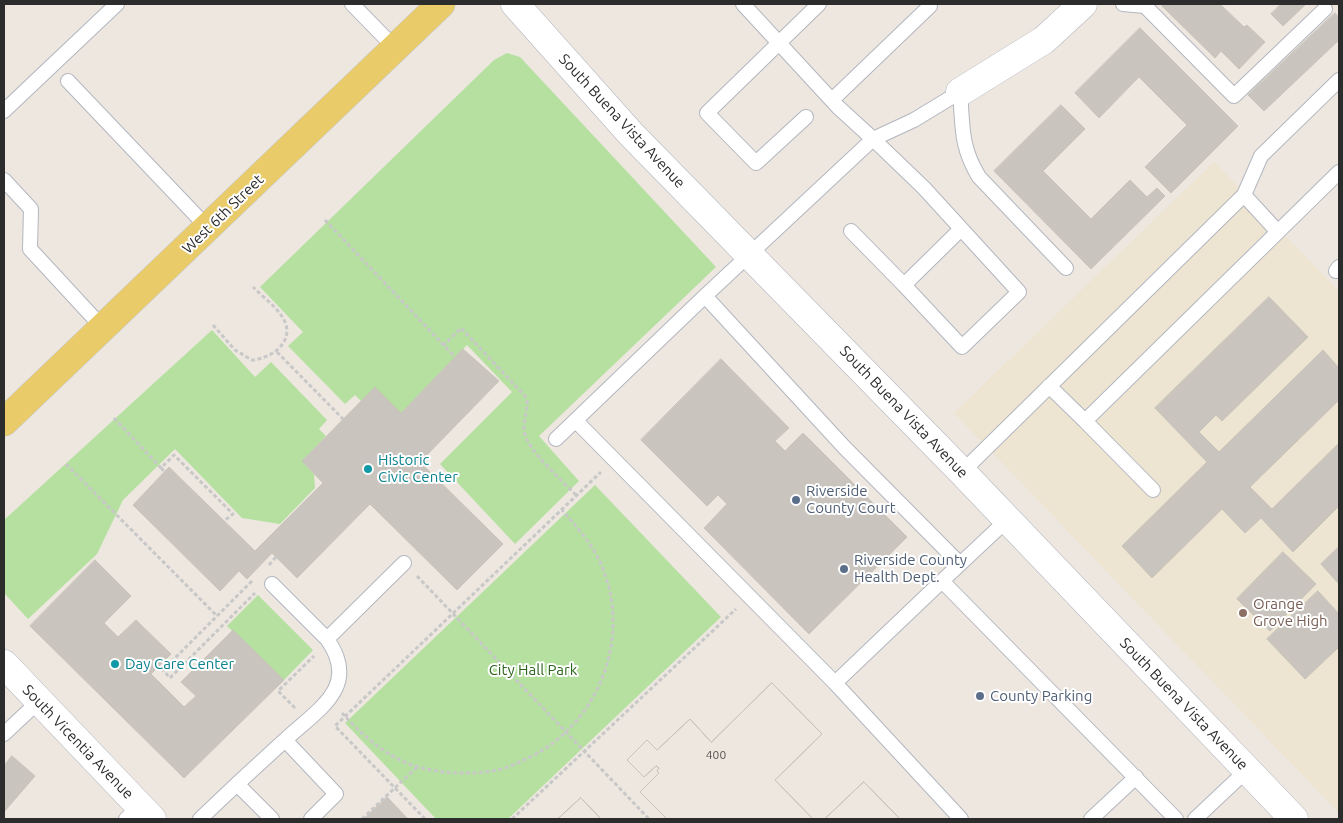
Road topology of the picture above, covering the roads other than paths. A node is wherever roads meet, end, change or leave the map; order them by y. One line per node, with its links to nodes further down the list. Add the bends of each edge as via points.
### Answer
1 (117, 4): 18 (lane)
2 (352, 4): 13 (lane)
3 (441, 4): 13 (main road, West 6th Street)
4 (515, 4): 28 (street, South Buena Vista Avenue, via 599,99)
5 (743, 4): 12 (lane)
6 (819, 4): 12 (lane)
7 (1083, 4): 16 (street, via 1044,40)
8 (1123, 4): 9 (lane)
9 (1146, 5): 11 (lane, via 1234,96)
10 (930, 6): 17 (lane)
11 (1325, 9)
12 (779, 43): 17 (lane); 19 (lane, via 706,113 756,163)
13 (395, 48): 24 (main road, West 6th Street)
14 (1339, 80): 23 (lane, via 1262,156)
15 (68, 81): 24 (lane)
16 (960, 92): 20 (lane, via 914,120); 29 (lane, via 964,148 979,177)
17 (832, 100): 20 (lane)
18 (4, 111)
19 (806, 118)
20 (873, 139): 25 (lane); 28 (lane)
21 (1339, 172): 27 (lane)
22 (4, 180): 32 (lane, via 31,209 30,249)
23 (1244, 195): 27 (lane); 33 (lane)
24 (208, 228): 32 (main road, West 6th Street)
25 (961, 229): 30 (lane); 30 (lane, via 1019,292 962,347)
26 (851, 231): 30 (lane)
27 (1278, 232): 35 (lane)
28 (749, 254): 31 (lane); 38 (street, South Buena Vista Avenue)
29 (1066, 268)
30 (904, 285)
31 (705, 296): 34 (lane); 42 (lane, via 844,447)
32 (103, 328): 36 (main road, West 6th Street)
33 (1049, 386): 35 (lane); 38 (lane)
34 (576, 420): 37 (lane); 47 (lane)
35 (1085, 421): 39 (lane)
36 (4, 422)
37 (556, 439)
38 (962, 472): 40 (street, South Buena Vista Avenue)
39 (1152, 490)
40 (1007, 520): 42 (lane); 51 (street, South Buena Vista Avenue)
41 (404, 563): 45 (lane)
42 (960, 564): 43 (lane)
43 (942, 581): 47 (lane); 52 (lane)
44 (272, 584): 45 (lane)
45 (327, 639): 50 (lane, via 337,653 339,683 328,699)
46 (4, 664): 48 (street, South Vicentia Avenue)
47 (835, 683): 58 (lane)
48 (39, 701): 49 (lane); 54 (street, South Vicentia Avenue)
49 (4, 734)
50 (285, 740): 53 (lane); 57 (lane, via 336,794)
51 (1246, 770): 61 (lane); 62 (street, South Buena Vista Avenue)
52 (1136, 778): 59 (lane); 60 (lane)
53 (237, 784): 55 (lane); 56 (lane)
54 (139, 815)
55 (200, 819)
56 (272, 819)
57 (310, 819)
58 (961, 819)
59 (1092, 819)
60 (1176, 819)
61 (1195, 819)
62 (1294, 819)

